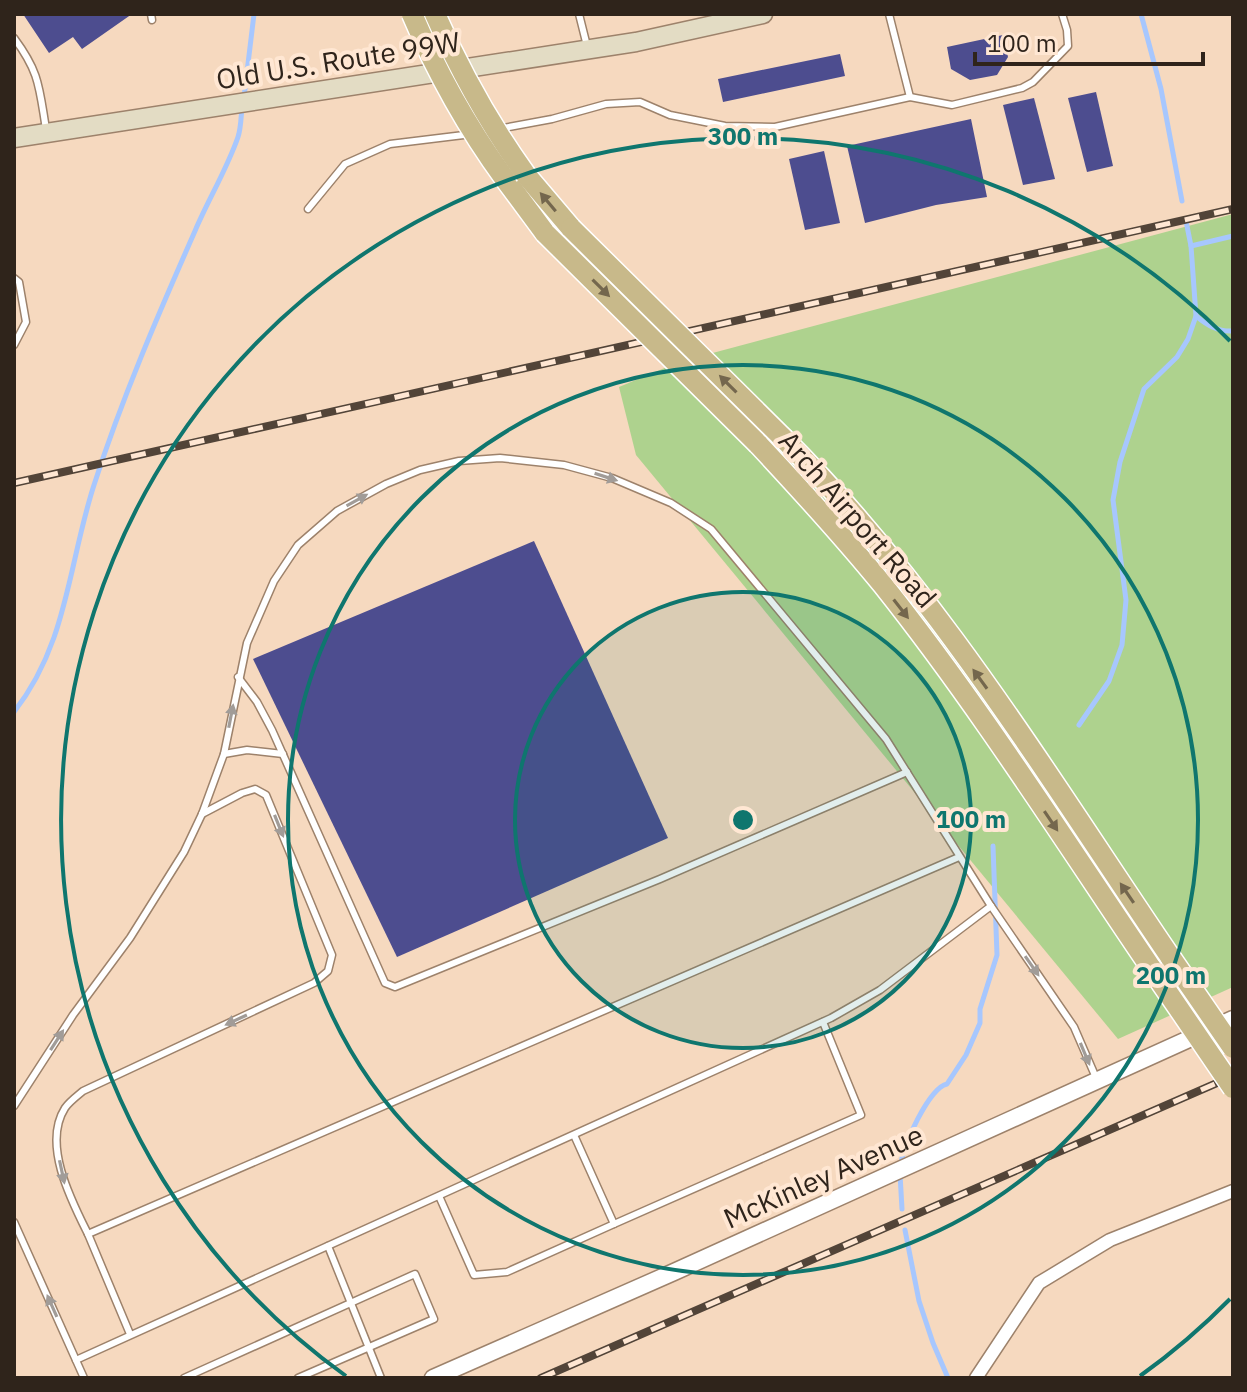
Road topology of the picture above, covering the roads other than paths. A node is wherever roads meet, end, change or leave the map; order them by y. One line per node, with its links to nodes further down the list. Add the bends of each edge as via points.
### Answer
1 (412, 14): 26 (main road, Arch Airport Road, one-way to 26, bridge, via 448,93 545,233 758,444 842,535 925,640)
2 (435, 14): 24 (main road, Arch Airport Road, one-way to 2, bridge, via 944,627 784,439 571,228 526,175 478,101)
3 (579, 14): 8 (lane)
4 (763, 14): 8 (main road, Old U.S. Route 99W)
5 (889, 14): 9 (lane)
6 (1062, 14): 9 (lane, via 1068,46 1033,82 952,105)
7 (14, 38): 10 (lane, via 38,79)
8 (588, 49): 10 (main road, Old U.S. Route 99W)
9 (910, 97): 12 (lane, via 775,127 725,126 670,115 640,102 606,104 552,119 390,144 345,164)
10 (46, 133): 11 (main road, Old U.S. Route 99W)
11 (14, 138)
12 (308, 209)
13 (14, 278): 14 (lane, via 26,322)
14 (14, 345)
15 (238, 677): 16 (lane, one-way to 15); 17 (lane); 18 (lane, one-way to 18, via 274,581 298,545 337,511 420,470 459,461 500,458 564,465 671,503 711,529 886,739)
16 (224, 754): 17 (lane); 19 (lane)
17 (283, 754): 18 (lane, via 385,983 395,987)
18 (907, 772): 20 (lane)
19 (202, 814): 27 (lane, one-way to 19, via 130,938); 33 (lane, one-way to 33, via 255,789 266,795 332,955 328,971 314,983 83,1091 66,1106 58,1123 61,1167)
20 (959, 857): 21 (lane); 33 (lane)
21 (991, 906): 23 (lane, via 880,990); 25 (lane, one-way to 25, via 1074,1027)
22 (1233, 1019): 25 (street, McKinley Avenue)
23 (823, 1022): 28 (lane); 32 (lane, via 861,1115)
24 (1233, 1048)
25 (1097, 1080): 43 (street, McKinley Avenue)
26 (1233, 1088)
27 (14, 1106)
28 (574, 1135): 30 (lane); 32 (lane)
29 (1233, 1191): 44 (street, via 1110,1240 1039,1283)
30 (439, 1196): 32 (lane, via 474,1275 507,1272); 34 (lane)
31 (14, 1222): 38 (lane, one-way to 31)
32 (614, 1224)
33 (88, 1234): 36 (lane)
34 (328, 1246): 35 (lane); 36 (lane)
35 (351, 1303): 37 (lane); 37 (lane, via 415,1274 434,1319); 40 (lane)
36 (130, 1334): 38 (lane)
37 (369, 1347): 41 (lane); 42 (lane)
38 (76, 1360): 39 (lane)
39 (84, 1378)
40 (184, 1378)
41 (298, 1378)
42 (381, 1378)
43 (433, 1378)
44 (976, 1378)

